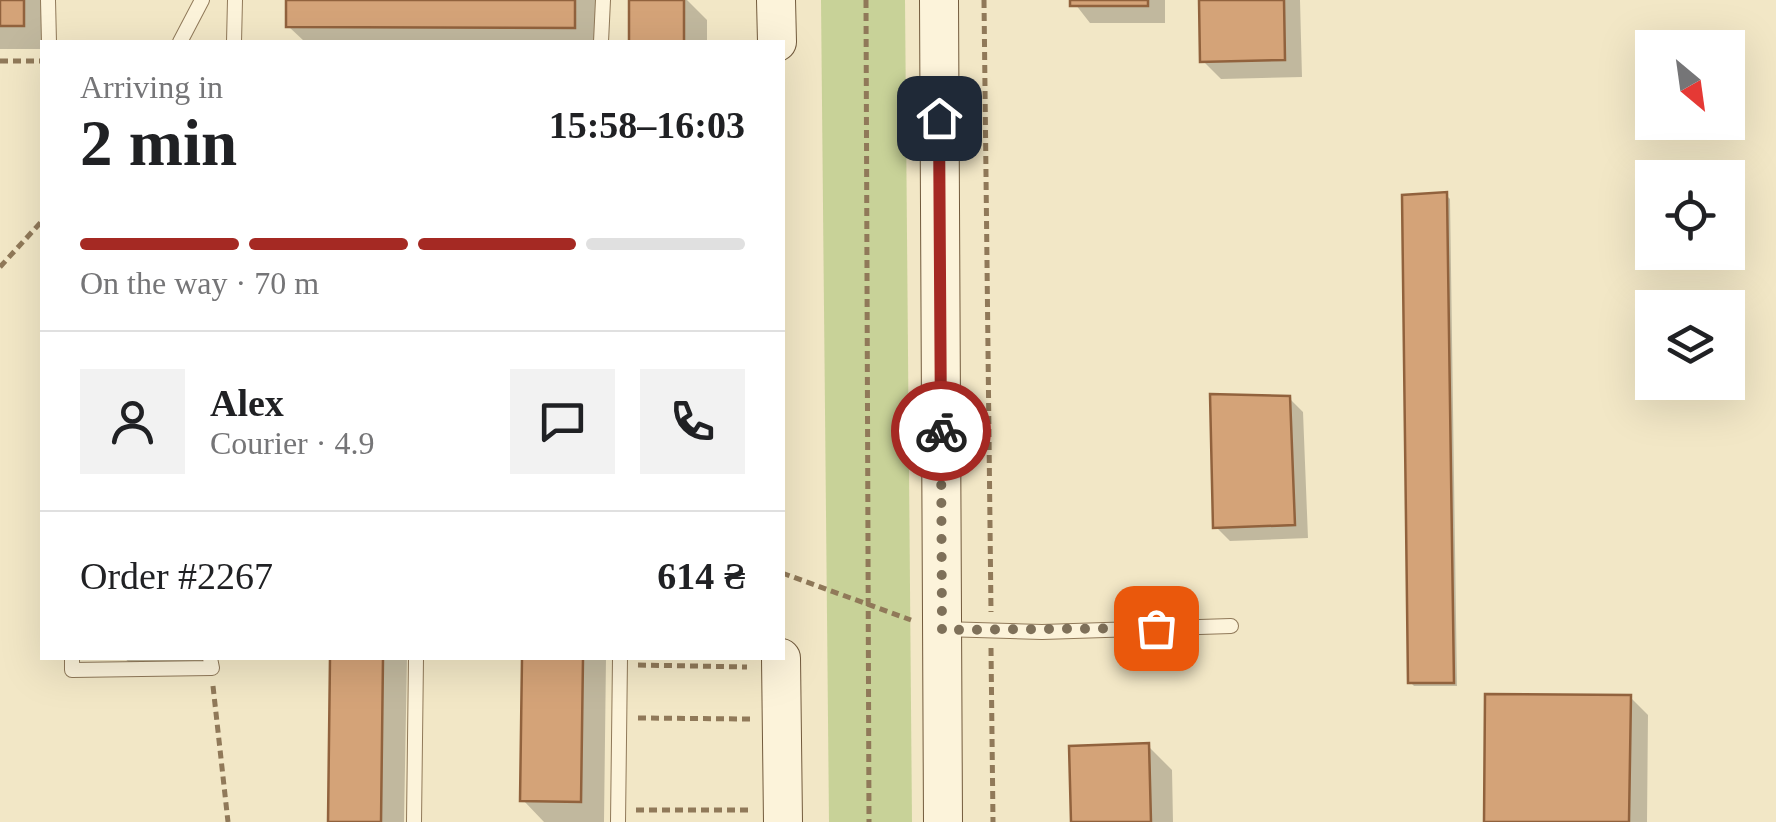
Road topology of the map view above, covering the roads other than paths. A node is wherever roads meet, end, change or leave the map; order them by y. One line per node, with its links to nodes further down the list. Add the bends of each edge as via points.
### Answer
1 (48, 0): 7 (lane)
2 (202, 0): 8 (lane)
3 (235, 0): 9 (lane)
4 (604, 0): 10 (lane)
5 (776, 0): 11 (street)
6 (938, 0): 13 (street)
7 (49, 40)
8 (181, 40)
9 (234, 40)
10 (602, 40)
11 (777, 40)
12 (1231, 626): 13 (lane)
13 (942, 630): 22 (street)
14 (72, 660): 18 (lane, via 72,670)
15 (416, 660): 21 (lane)
16 (620, 661): 19 (lane)
17 (766, 662): 20 (street)
18 (211, 663)
19 (618, 816)
20 (768, 816)
21 (414, 822)
22 (943, 822)

